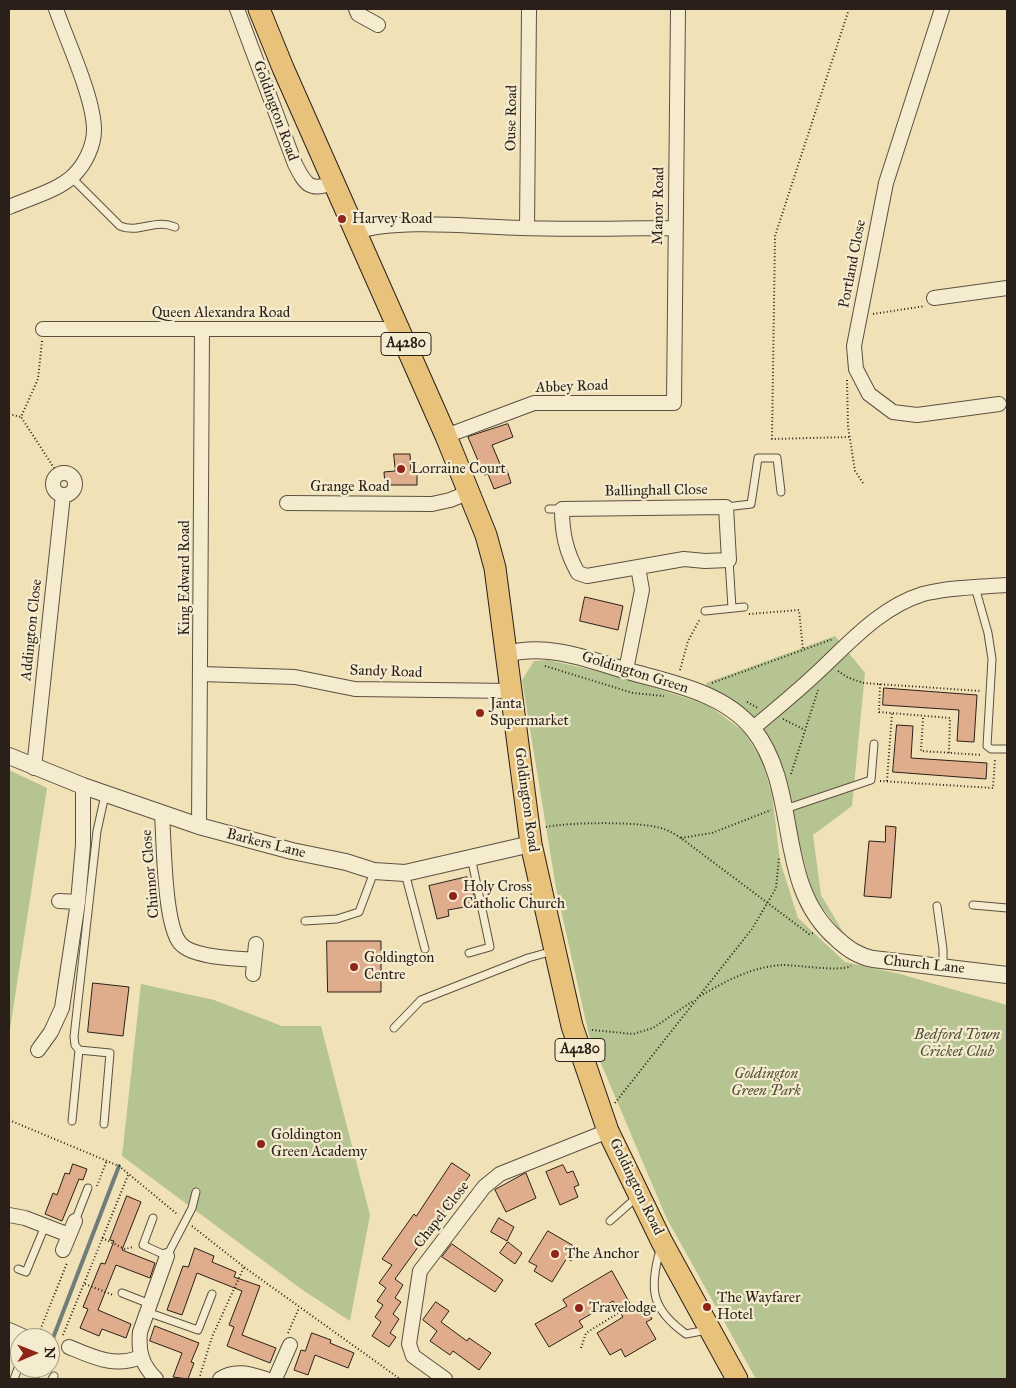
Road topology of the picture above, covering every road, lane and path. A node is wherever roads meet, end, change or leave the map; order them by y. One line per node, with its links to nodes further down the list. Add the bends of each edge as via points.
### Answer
1 (56, 9): 10 (street, via 92,111 94,131 91,148)
2 (237, 9): 11 (street, Goldington Road, via 303,181 311,187 324,187)
3 (259, 9): 11 (main road, Goldington Road / A4280)
4 (356, 9): 9 (street, via 358,14)
5 (529, 9): 14 (street, Ouse Road)
6 (678, 9): 15 (street, Manor Road)
7 (849, 9): 29 (path, via 775,236 772,439)
8 (942, 9): 19 (street, Portland Close, via 886,183)
9 (378, 25)
10 (71, 177): 12 (street); 13 (lane, via 120,226 136,229 161,222)
11 (334, 182): 16 (main road, Goldington Road / A4280)
12 (9, 207)
13 (175, 226)
14 (527, 228): 15 (street); 16 (street, via 419,225 371,227)
15 (674, 228): 24 (street, Manor Road)
16 (357, 232): 20 (main road, Goldington Road / A4280)
17 (1007, 288): 18 (street)
18 (934, 298): 19 (path, via 928,306)
19 (860, 316): 25 (street, Portland Close, via 854,346 856,369 868,394 892,412 918,415)
20 (398, 325): 22 (street, Queen Alexandra Road, via 387,329); 28 (main road, Goldington Road / A4280)
21 (43, 328): 22 (street, Queen Alexandra Road); 27 (path, via 38,379)
22 (202, 329): 48 (street, King Edward Road)
23 (847, 374): 29 (path)
24 (674, 403): 28 (street, Abbey Road, via 534,403)
25 (999, 404)
26 (9, 414): 27 (path)
27 (21, 416): 30 (path)
28 (446, 436): 32 (main road, Goldington Road / A4280)
29 (849, 437): 31 (path, via 854,471)
30 (58, 474): 62 (street, Addington Close, via 53,482 55,490 63,495)
31 (864, 483)
32 (470, 492): 34 (street, Grange Road, via 432,504); 45 (main road, Goldington Road / A4280, via 495,568)
33 (781, 492): 35 (lane, via 777,458 758,458 751,504)
34 (287, 503)
35 (726, 507): 36 (street, Ballinghall Close); 37 (street, Ballinghall Close, via 555,509 567,554 578,573 587,576)
36 (729, 560): 37 (street, Ballinghall Close, via 684,559); 41 (lane, Ballinghall Close)
37 (638, 567): 47 (street, via 642,590)
38 (1007, 585): 39 (street)
39 (975, 588): 43 (street, via 924,594 897,605); 52 (lane, via 992,659)
40 (744, 607): 41 (lane); 44 (path, via 750,615 799,610)
41 (732, 608): 42 (lane)
42 (705, 611): 50 (path, via 688,641)
43 (856, 637): 44 (path, via 844,635); 46 (street)
44 (803, 650): 53 (path, via 710,684)
45 (506, 654): 47 (street, Goldington Green, via 525,649 553,650); 51 (main road, Goldington Road / A4280)
46 (827, 663): 49 (path, via 847,677 863,683); 56 (street); 63 (path)
47 (626, 670): 50 (street, Goldington Green)
48 (201, 674): 51 (street, Sandy Road, via 295,677 355,689); 70 (street, King Edward Road)
49 (880, 684): 52 (path); 54 (path, via 879,712)
50 (677, 685): 53 (street, Goldington Green)
51 (512, 691): 72 (main road, Goldington Road / A4280)
52 (990, 692): 58 (lane, via 986,738 987,746)
53 (698, 693): 56 (street, Goldington Green, via 710,697)
54 (892, 713): 55 (path); 65 (path)
55 (923, 717): 60 (path, via 950,718); 60 (path, via 921,751)
56 (752, 728): 68 (street, Goldington Green, via 768,754)
57 (874, 744): 64 (lane)
58 (993, 749): 59 (lane); 60 (path, via 982,755); 65 (path, via 993,788)
59 (1007, 749)
60 (949, 753)
61 (9, 756): 62 (street, Barkers Lane)
62 (34, 768): 66 (street, Barkers Lane)
63 (791, 776)
64 (871, 780): 65 (path); 68 (lane)
65 (887, 781)
66 (83, 786): 67 (street, Barkers Lane); 78 (street, via 83,845)
67 (106, 794): 69 (street, Barkers Lane); 99 (lane, via 97,832 82,956 74,1037)
68 (783, 807): 71 (path, via 712,833); 84 (street, Goldington Green, via 796,874 808,904)
69 (162, 814): 70 (street, Barkers Lane); 91 (street, Chinnor Close, via 171,923 180,944 200,954)
70 (199, 826): 75 (street, Barkers Lane)
71 (681, 838): 72 (path, via 665,829 648,825 578,823 544,827); 79 (path)
72 (531, 844): 74 (street, Barkers Lane); 88 (main road, Goldington Road / A4280)
73 (779, 851): 79 (path, via 776,888)
74 (471, 857): 76 (street, Barkers Lane); 89 (lane, via 490,947)
75 (374, 871): 76 (street, Barkers Lane); 83 (lane, via 360,912 344,918)
76 (405, 873): 87 (lane)
77 (59, 901): 78 (street)
78 (78, 902): 98 (street, via 62,1008)
79 (768, 903): 84 (path, via 809,934); 95 (path, via 752,929)
80 (973, 905): 82 (lane)
81 (937, 906): 92 (lane)
82 (1007, 908)
83 (305, 921)
84 (825, 929): 86 (street, Goldington Green)
85 (256, 944): 91 (street)
86 (844, 946): 90 (street, Church Lane)
87 (425, 949)
88 (554, 950): 96 (main road, Goldington Road / A4280); 97 (lane, via 421,1000)
89 (470, 953)
90 (860, 956): 92 (street, Church Lane); 95 (path, via 847,968 783,965 757,969 724,982)
91 (254, 960): 93 (street)
92 (943, 967): 94 (street, Church Lane)
93 (253, 974)
94 (1007, 975)
95 (694, 1000): 96 (path, via 653,1028 633,1034); 103 (path)
96 (572, 1026): 103 (main road, Goldington Road / A4280)
97 (394, 1028)
98 (38, 1050)
99 (79, 1050): 101 (lane); 102 (lane, via 110,1053)
100 (9, 1120): 104 (path)
101 (72, 1121)
102 (104, 1124)
103 (606, 1125): 107 (main road, Goldington Road / A4280); 141 (street, Chapel Close, via 500,1174 484,1187 420,1270 409,1344 413,1356)
104 (129, 1172): 110 (path); 115 (path)
105 (88, 1188): 111 (lane)
106 (196, 1192): 110 (lane)
107 (639, 1195): 112 (lane); 116 (main road, Goldington Road / A4280)
108 (9, 1215): 113 (street)
109 (153, 1218): 117 (lane)
110 (185, 1220): 119 (lane); 120 (path)
111 (75, 1221): 114 (street)
112 (610, 1221)
113 (45, 1226): 114 (street); 121 (lane, via 26,1272)
114 (69, 1235): 118 (street)
115 (102, 1238): 117 (path, via 125,1249); 122 (path)
116 (662, 1242): 128 (main road, Goldington Road / A4280); 128 (lane, via 653,1274 654,1295 668,1322 686,1334)
117 (143, 1246): 119 (lane)
118 (63, 1250)
119 (167, 1256): 125 (street)
120 (244, 1267): 126 (path); 136 (path, via 212,1337)
121 (18, 1269)
122 (84, 1284): 123 (path, via 114,1295); 132 (path)
123 (122, 1293): 125 (lane)
124 (212, 1294): 125 (lane, via 198,1330)
125 (148, 1308): 134 (street, via 140,1332)
126 (300, 1308): 129 (path, via 286,1338); 140 (path)
127 (620, 1312): 130 (path, via 586,1333)
128 (710, 1329): 142 (main road, Goldington Road / A4280)
129 (290, 1345): 139 (street)
130 (581, 1348)
131 (60, 1349): 132 (path)
132 (63, 1349): 133 (path); 134 (street, via 106,1361 129,1362)
133 (60, 1353)
134 (140, 1357): 135 (street)
135 (156, 1379)
136 (199, 1379)
137 (220, 1379): 138 (street, via 236,1373)
138 (266, 1379)
139 (275, 1379)
140 (400, 1379)
141 (445, 1379)
142 (737, 1379)

